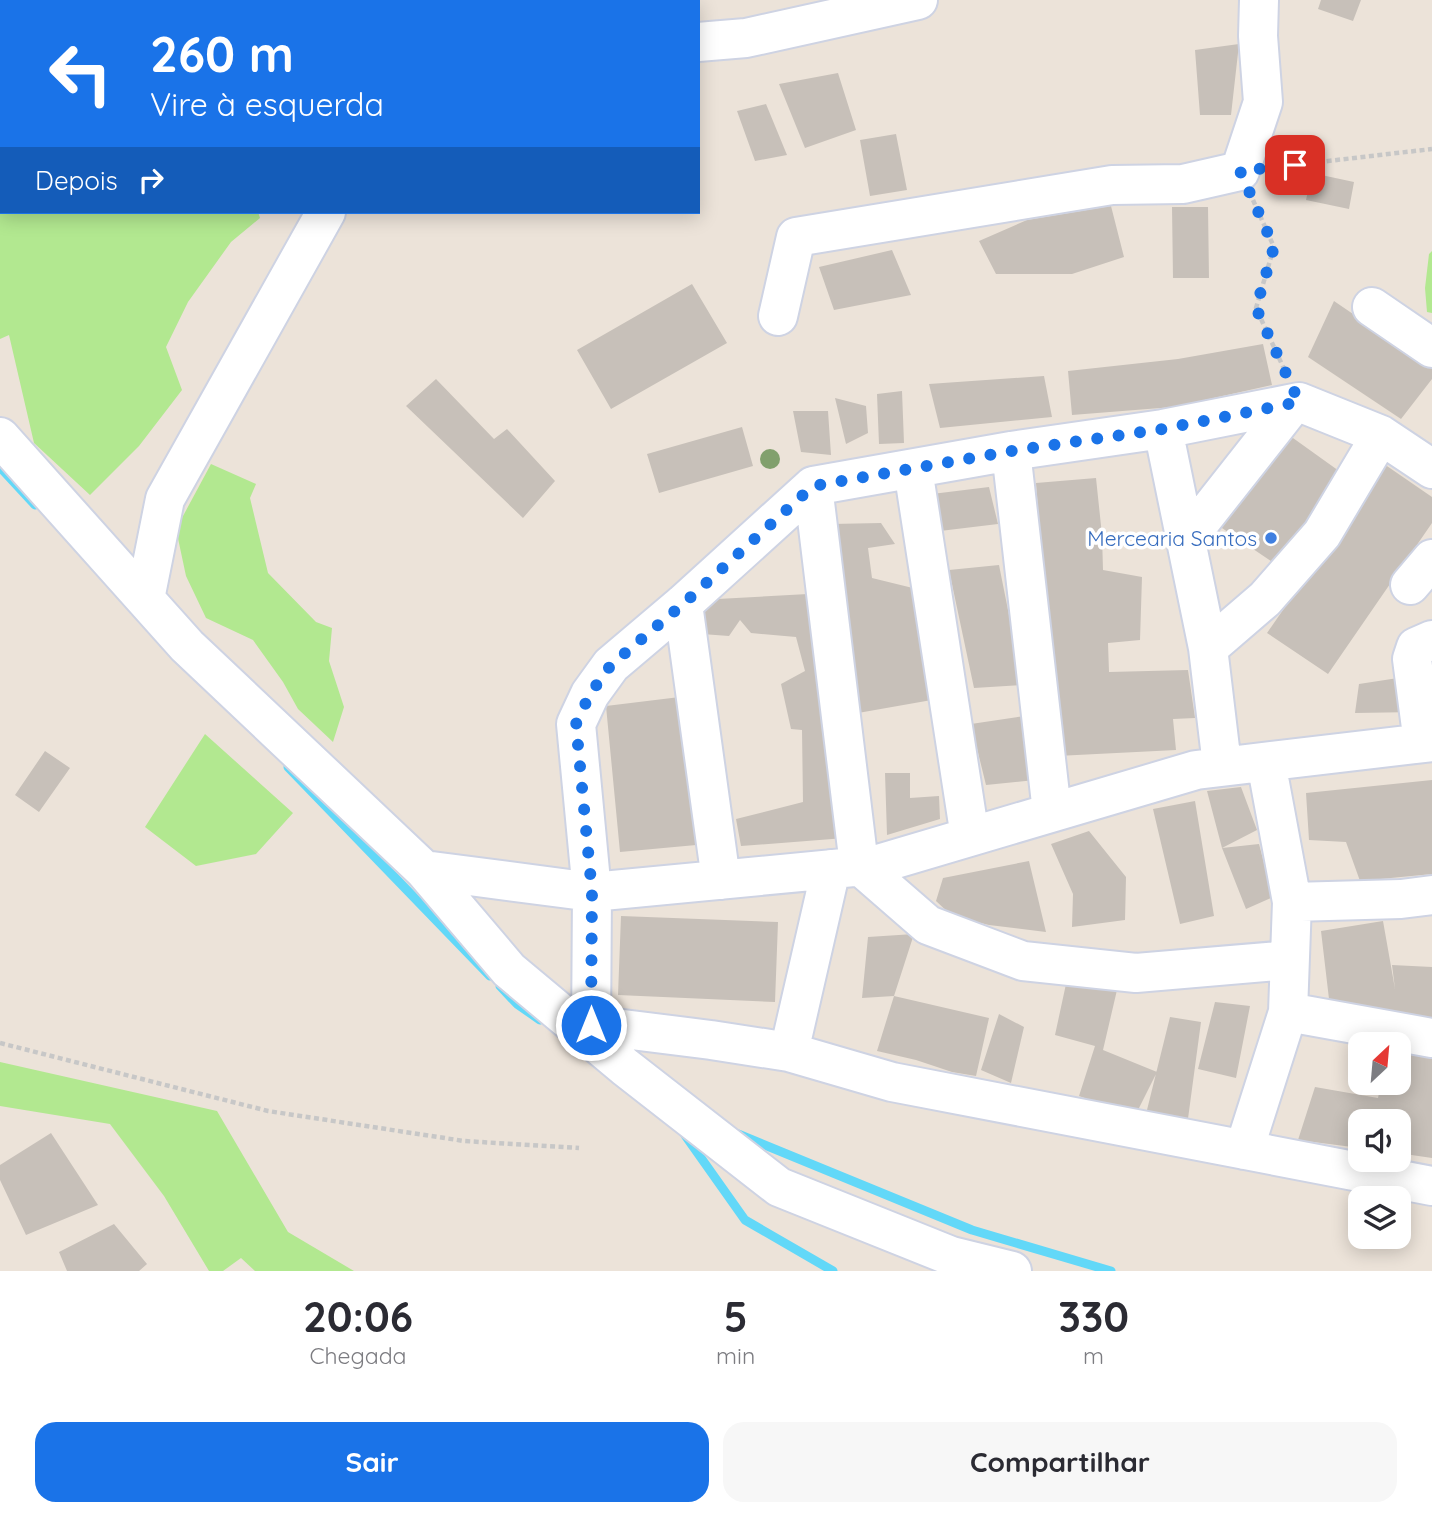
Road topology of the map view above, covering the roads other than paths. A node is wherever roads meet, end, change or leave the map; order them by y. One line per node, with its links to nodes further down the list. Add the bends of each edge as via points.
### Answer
1 (918, 0): 3 (street, via 746,38)
2 (1259, 0): 8 (street, via 1263,102 1240,171 1183,184 1112,185 796,237)
3 (700, 43)
4 (293, 214): 6 (street)
5 (325, 214): 6 (street)
6 (298, 263): 19 (street, via 165,499)
7 (1372, 307): 9 (street)
8 (778, 316)
9 (1432, 348)
10 (1296, 403): 11 (street); 12 (street); 18 (street)
11 (1163, 429): 14 (street); 18 (street)
12 (1381, 435): 16 (street); 22 (street, via 1322,534 1265,598)
13 (0, 437): 19 (street)
14 (1011, 451): 15 (street); 26 (street)
15 (913, 469): 17 (street); 27 (street)
16 (1432, 469)
17 (813, 486): 20 (street); 28 (street)
18 (1186, 540): 22 (street)
19 (145, 599): 29 (street, via 187,646)
20 (683, 604): 30 (street); 31 (street, via 611,665 576,724)
21 (1432, 640): 23 (street, via 1416,647 1412,659)
22 (1208, 648): 25 (street)
23 (1427, 742): 24 (street)
24 (1266, 762): 25 (street); 33 (street)
25 (1222, 765): 26 (street)
26 (1052, 812): 27 (street)
27 (970, 837): 28 (street, via 875,865)
28 (845, 867): 30 (street); 34 (street, via 928,925 1023,961 1136,973); 38 (street)
29 (424, 870): 31 (street); 36 (street, via 509,970)
30 (721, 880): 31 (street)
31 (592, 892): 36 (street)
32 (1432, 895): 33 (street)
33 (1292, 902): 34 (street)
34 (1289, 960): 35 (street)
35 (1288, 1012): 37 (street); 39 (street)
36 (591, 1031): 38 (street, via 711,1040); 41 (street, via 779,1187 951,1256)
37 (1432, 1038)
38 (789, 1052): 39 (street, via 892,1082)
39 (1244, 1150): 40 (street)
40 (1432, 1186)
41 (1012, 1271)

